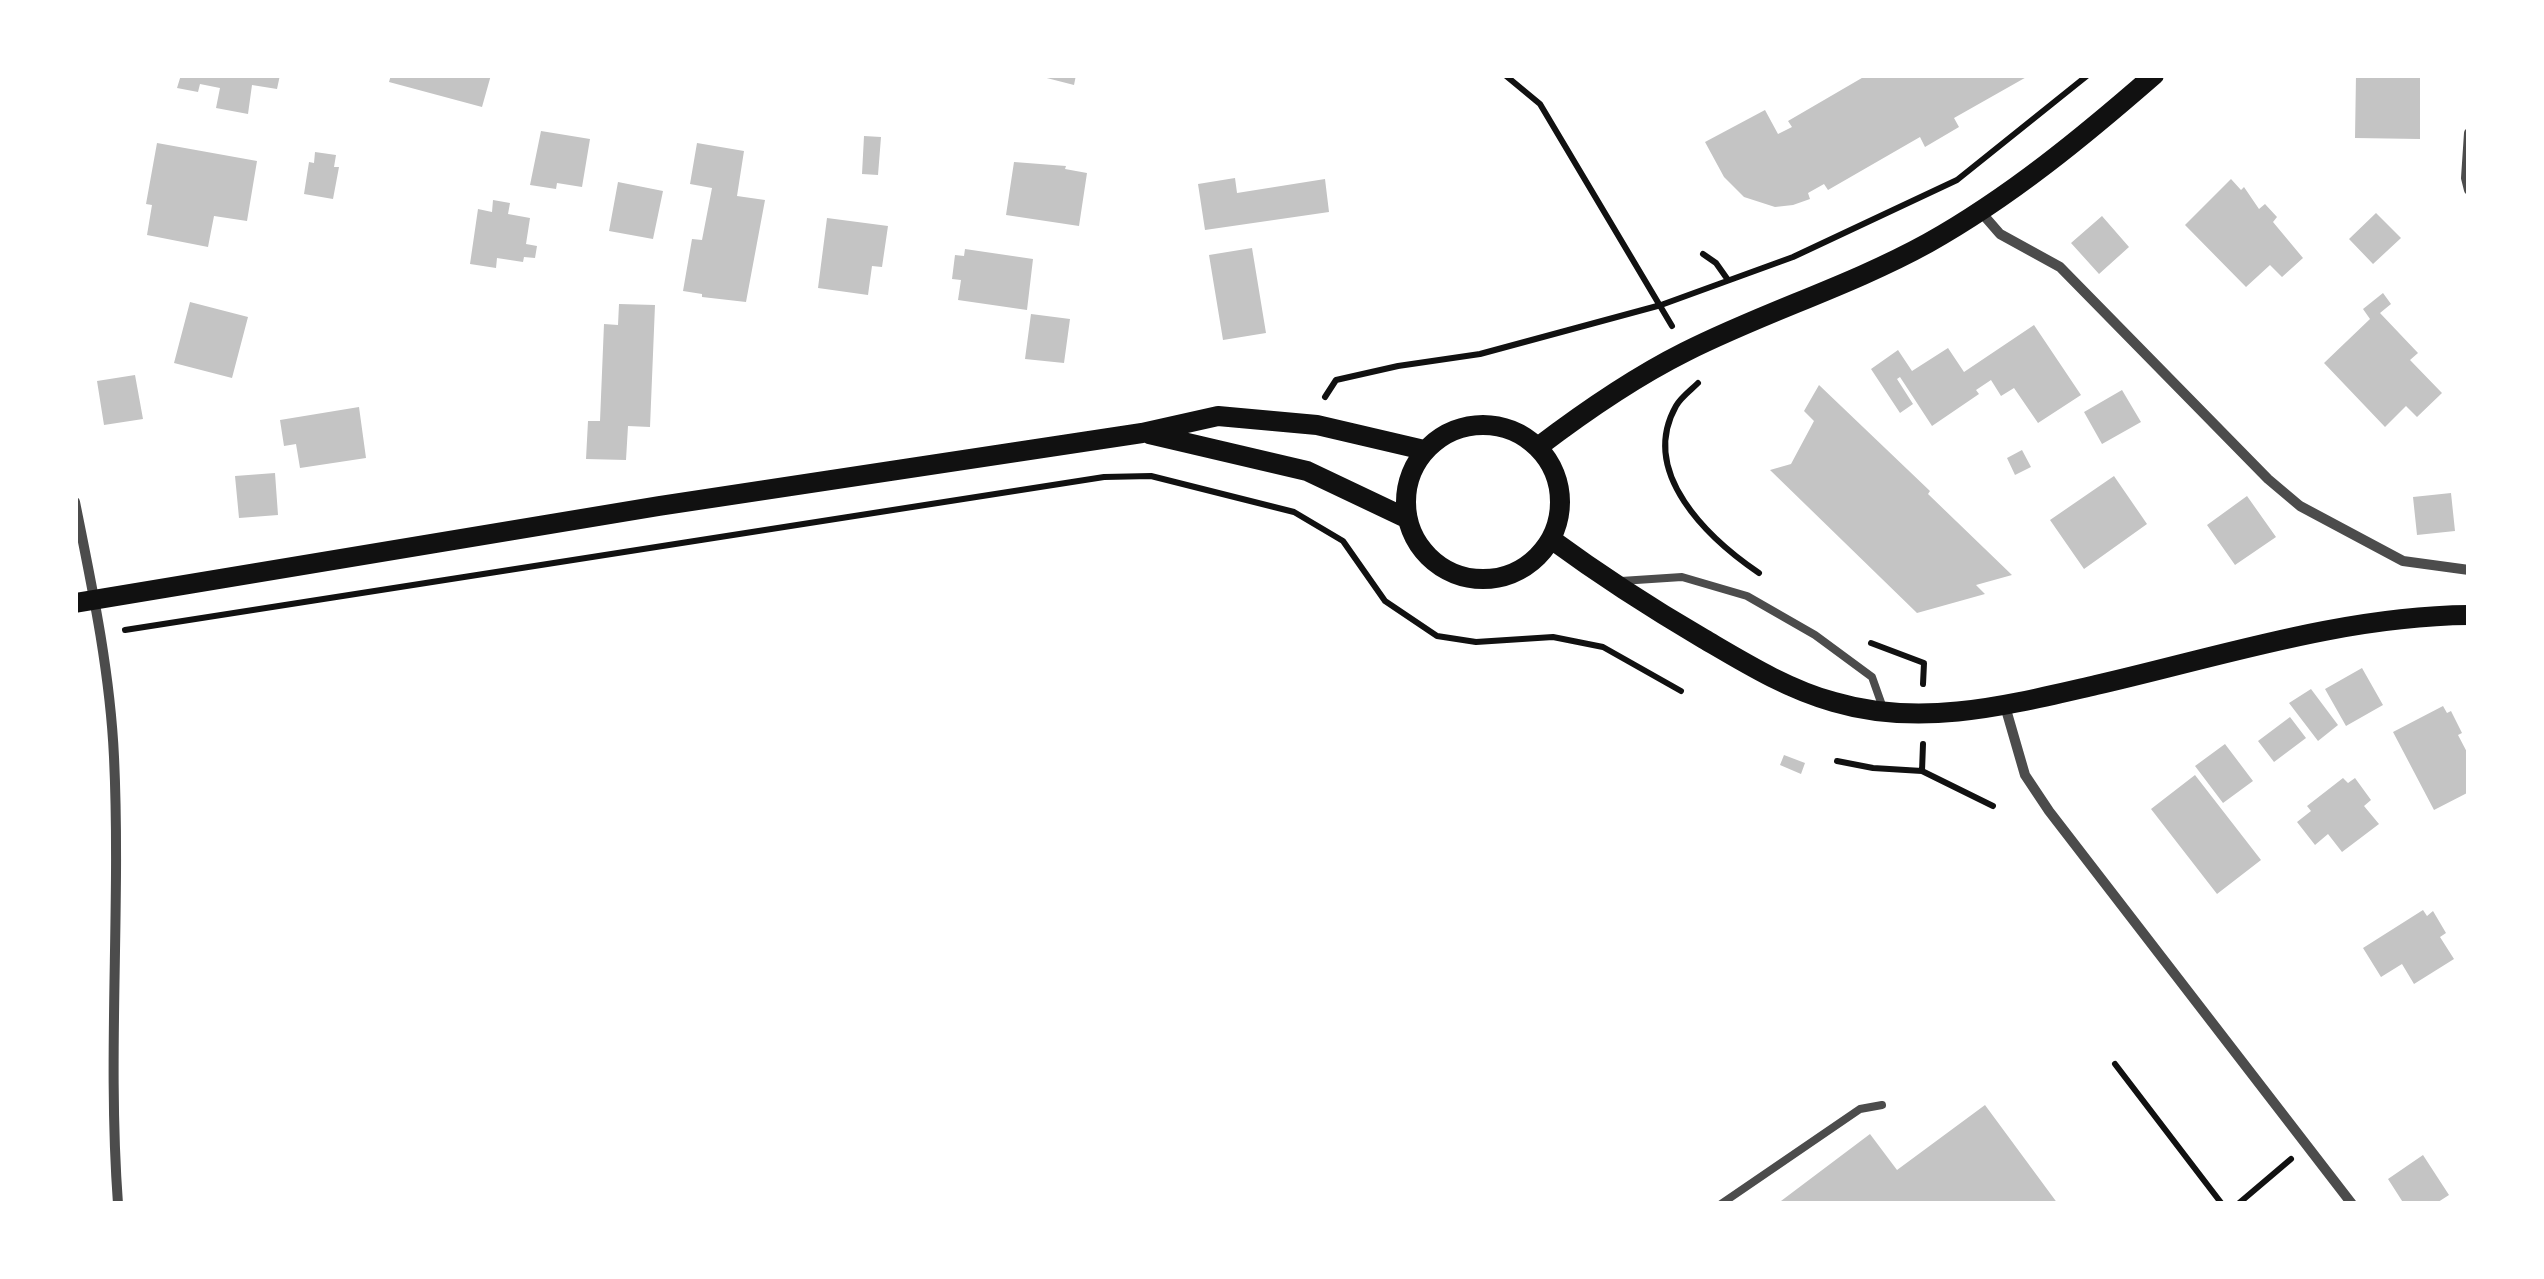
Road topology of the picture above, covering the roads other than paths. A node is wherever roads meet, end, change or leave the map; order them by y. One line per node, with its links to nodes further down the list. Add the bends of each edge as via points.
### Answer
1 (2154, 75): 4 (main road)
2 (2469, 133): 3 (street)
3 (2469, 190)
4 (1980, 211): 6 (main road, via 1874,271 1685,352); 11 (street, via 2000,234 2060,267 2300,506 2403,561)
5 (1142, 433): 7 (main road, via 1218,416 1317,425); 9 (main road, via 1307,471); 13 (main road)
6 (1538, 448): 7 (main road, via 1520,434 1478,424 1458,428); 10 (main road, via 1560,491)
7 (1424, 450): 9 (main road, via 1411,470)
8 (75, 502): 13 (street)
9 (1406, 518): 10 (main road, via 1429,559 1471,580 1518,572)
10 (1551, 539): 12 (main road)
11 (2469, 570)
12 (1612, 582): 16 (main road, via 1782,682); 16 (lane, via 1682,576 1747,596 1815,634 1872,677)
13 (85, 601): 18 (street, via 101,634 114,755 112,1116)
14 (2469, 614): 15 (main road, via 2392,618)
15 (2005, 706): 16 (main road); 20 (street, via 2025,775 2049,811)
16 (1885, 712)
17 (1882, 1105): 19 (lane, via 1860,1108)
18 (118, 1204)
19 (1721, 1204)
20 (2352, 1204)

